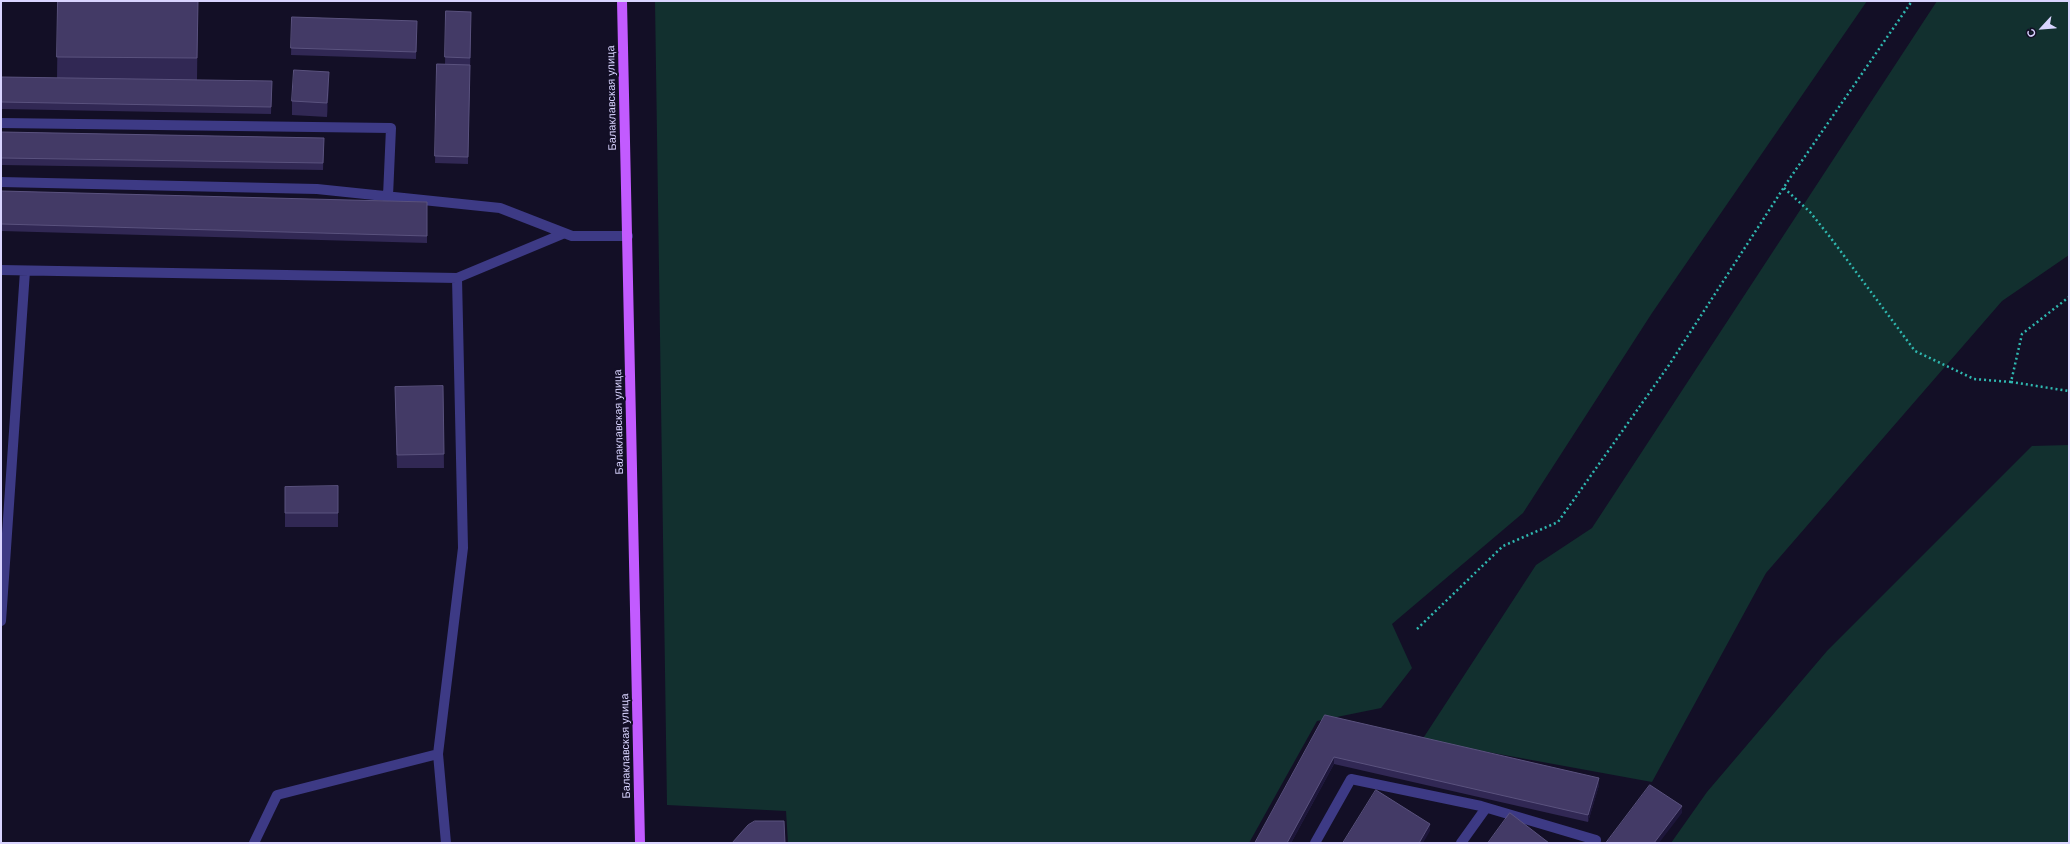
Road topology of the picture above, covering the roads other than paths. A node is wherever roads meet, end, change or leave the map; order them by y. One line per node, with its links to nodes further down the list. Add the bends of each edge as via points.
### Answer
1 (622, 1): 6 (main road, Балаклавская улица)
2 (1, 123): 4 (street, via 391,128)
3 (1, 182): 4 (street, via 317,189)
4 (388, 196): 5 (street, via 500,208)
5 (565, 233): 6 (street, via 572,236); 9 (street)
6 (628, 236): 15 (main road, Балаклавская улица)
7 (1, 270): 8 (street)
8 (25, 271): 9 (street); 10 (street)
9 (457, 278): 11 (street, via 464,548)
10 (1, 621)
11 (438, 754): 13 (street, via 277,795); 14 (street)
12 (1486, 808): 16 (street, via 1351,779); 17 (street); 18 (street, via 1596,840)
13 (254, 843)
14 (446, 843)
15 (640, 843)
16 (1315, 843)
17 (1461, 843)
18 (1594, 843)

